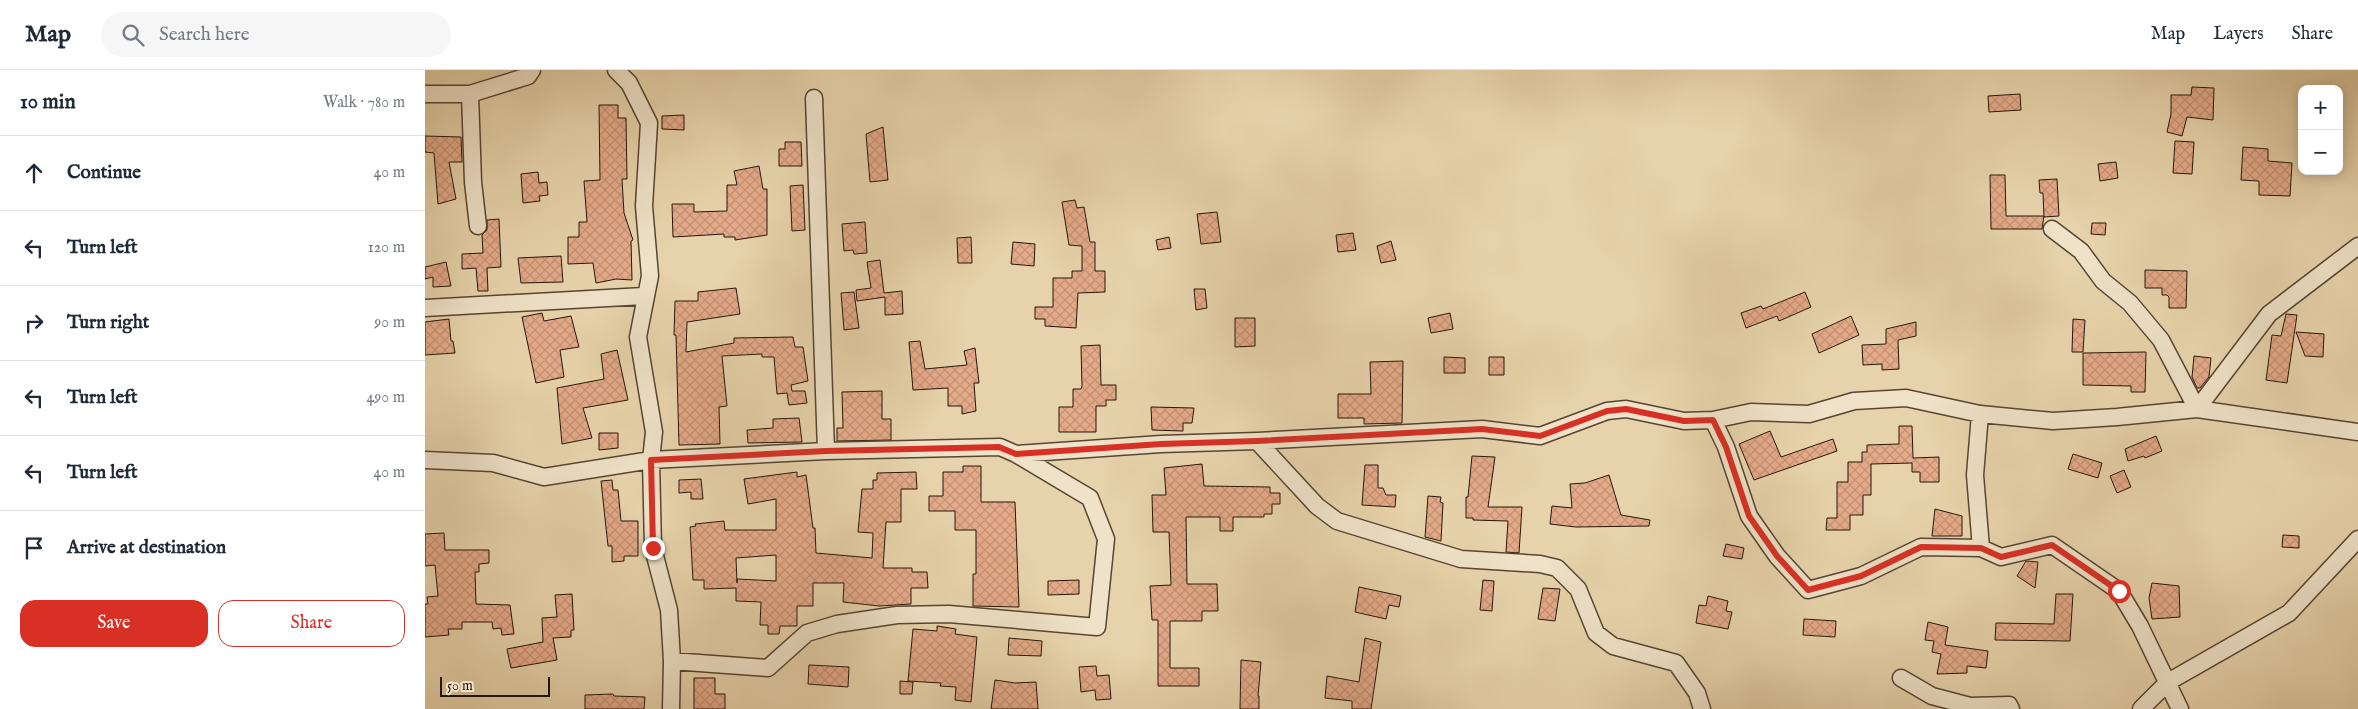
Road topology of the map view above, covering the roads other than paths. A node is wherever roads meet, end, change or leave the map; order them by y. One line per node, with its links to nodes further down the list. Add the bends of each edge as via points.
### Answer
1 (532, 70): 5 (street, via 528,76)
2 (616, 70): 3 (street)
3 (629, 76): 10 (street, via 649,123 644,206 650,276)
4 (425, 94): 5 (street)
5 (470, 94): 7 (street)
6 (814, 98): 17 (street)
7 (478, 226)
8 (2052, 229): 12 (street, via 2081,251 2103,281 2130,303 2161,340)
9 (2358, 246): 12 (street, via 2269,314)
10 (644, 296): 11 (street); 20 (street, via 638,337 654,432)
11 (425, 308)
12 (2197, 409): 13 (street, via 2053,421); 15 (street)
13 (1980, 414): 14 (street, via 1906,398 1854,401 1809,414 1751,412); 22 (street, via 1975,475)
14 (1713, 420): 16 (street, via 1684,421 1626,409 1607,411 1540,436 1482,429); 22 (street, via 1726,447 1749,516 1777,556 1808,590 1861,576 1921,547)
15 (2358, 432)
16 (1257, 441): 18 (street); 27 (street, via 1317,506 1337,521 1461,558 1557,568 1579,589 1596,633 1613,646 1676,663 1697,693)
17 (826, 451): 18 (street, via 999,447); 20 (street)
18 (1016, 454): 23 (street, via 1090,498 1106,539 1097,627 949,614 897,615 837,624 807,633 768,668)
19 (425, 460): 20 (street, via 493,463 544,477)
20 (651, 460): 23 (street, via 653,548 669,610)
21 (2358, 539): 25 (street, via 2289,613)
22 (1981, 548): 25 (street, via 2001,557 2052,545 2119,591)
23 (672, 661): 26 (street)
24 (1901, 678): 28 (street, via 1932,696 1970,706 2009,705)
25 (2168, 682): 29 (street); 30 (street)
26 (671, 709)
27 (1702, 709)
28 (2011, 709)
29 (2141, 709)
30 (2180, 709)

